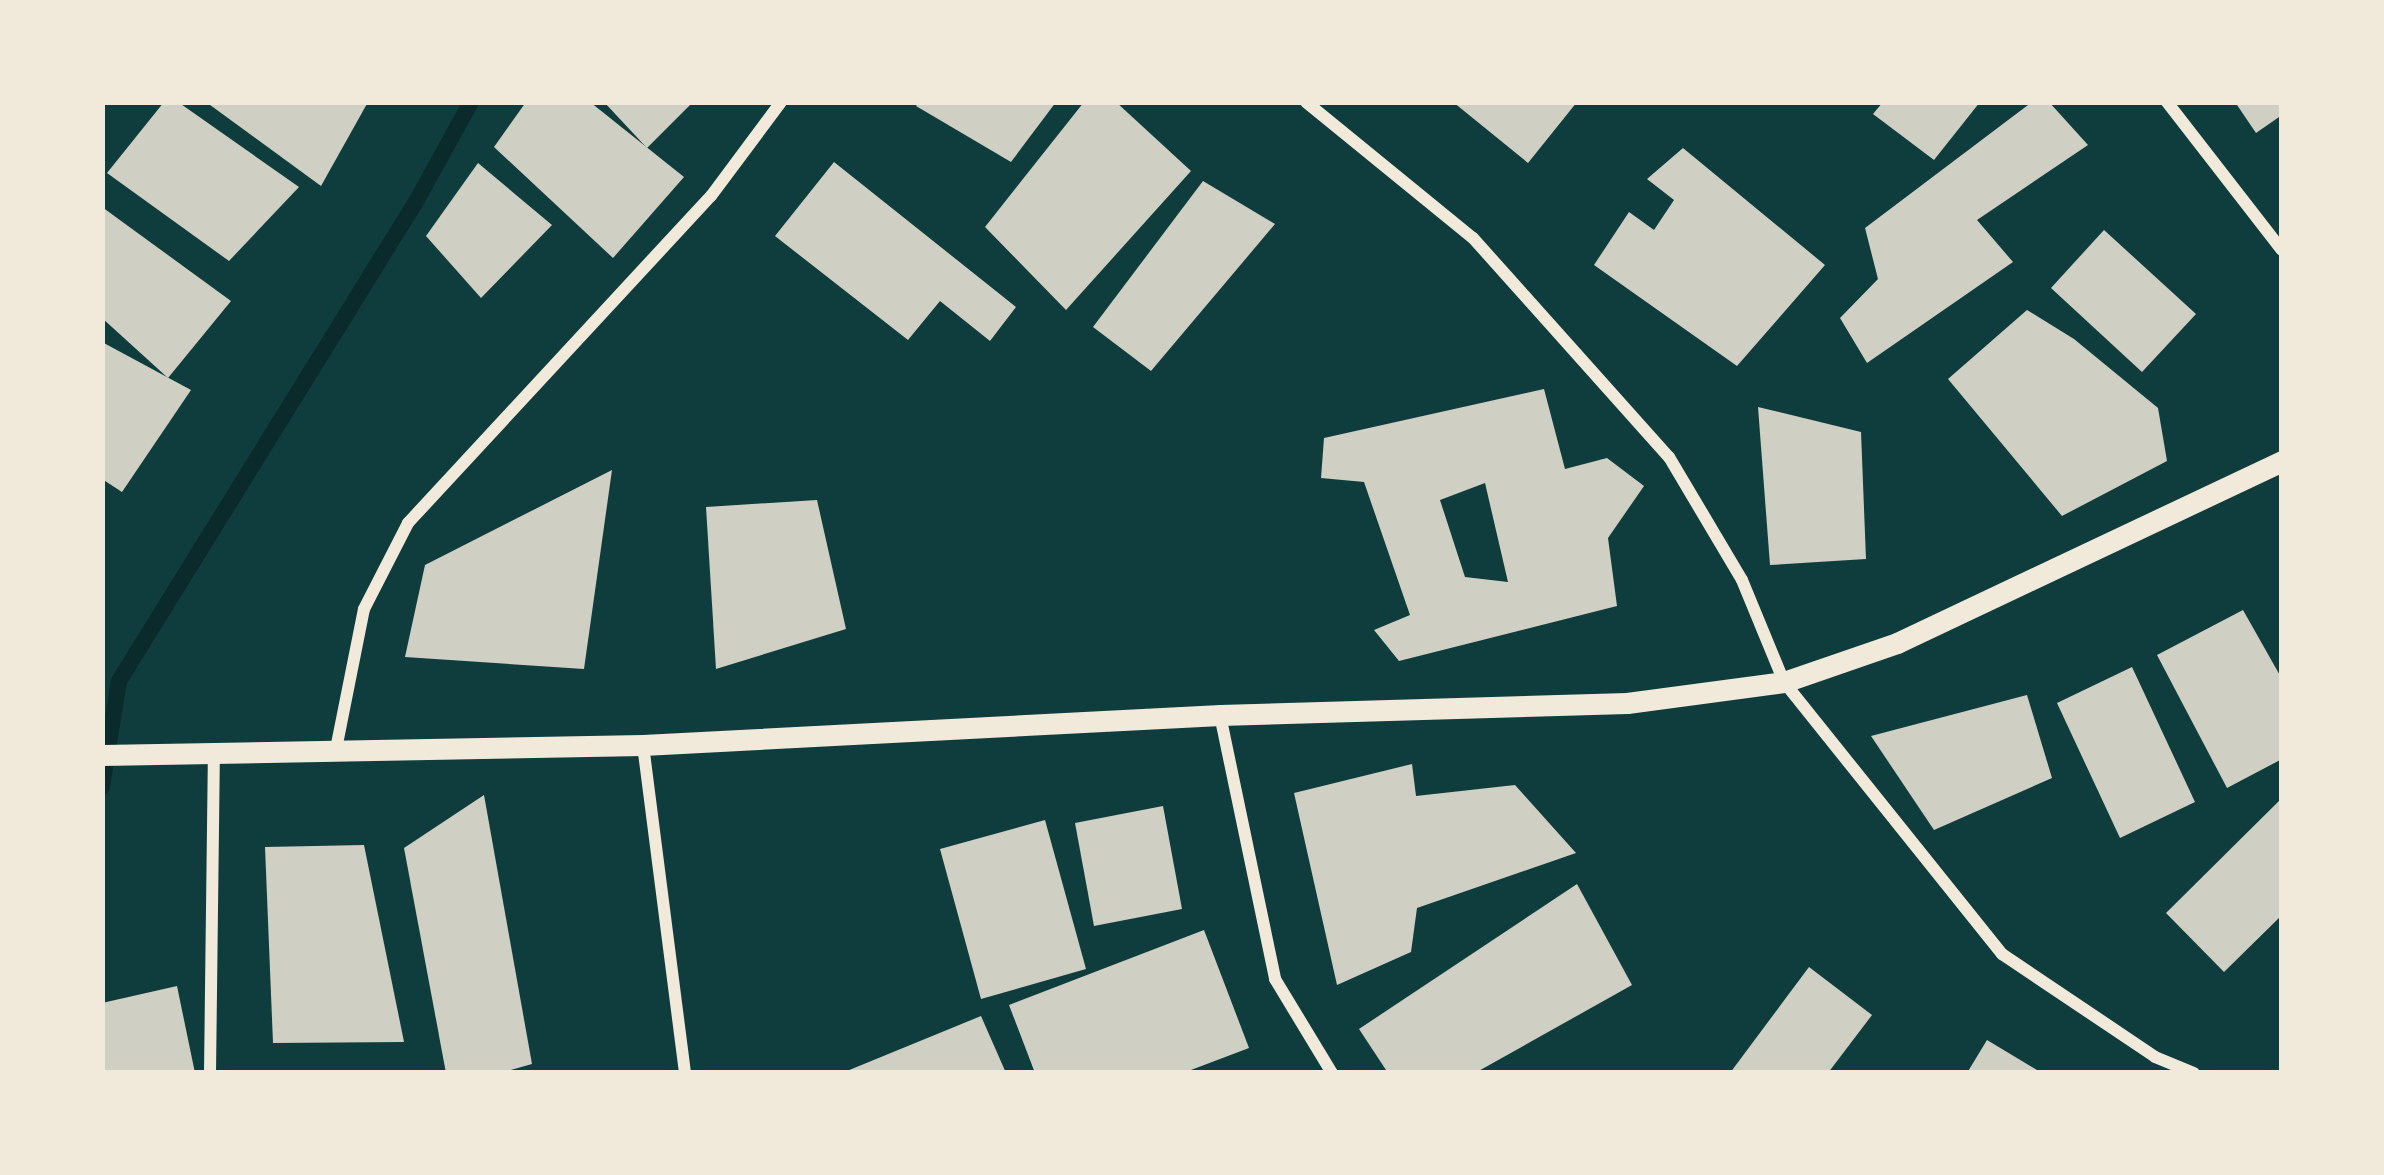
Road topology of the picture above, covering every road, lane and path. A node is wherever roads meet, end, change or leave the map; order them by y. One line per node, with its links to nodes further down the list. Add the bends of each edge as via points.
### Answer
1 (781, 102): 10 (street, via 711,196 408,523 364,609)
2 (1306, 102): 6 (street, via 1473,238 1669,457 1742,580)
3 (2168, 102): 4 (street)
4 (2282, 250)
5 (2282, 461): 6 (street, via 1897,643)
6 (1784, 682): 7 (street, via 1627,703); 15 (street, via 2002,954 2155,1057)
7 (1220, 715): 8 (street); 14 (street, via 1276,979)
8 (643, 745): 10 (street); 13 (street)
9 (214, 748): 10 (street); 11 (street); 12 (street)
10 (335, 754)
11 (102, 755)
12 (210, 1073)
13 (685, 1073)
14 (1332, 1073)
15 (2194, 1073)

